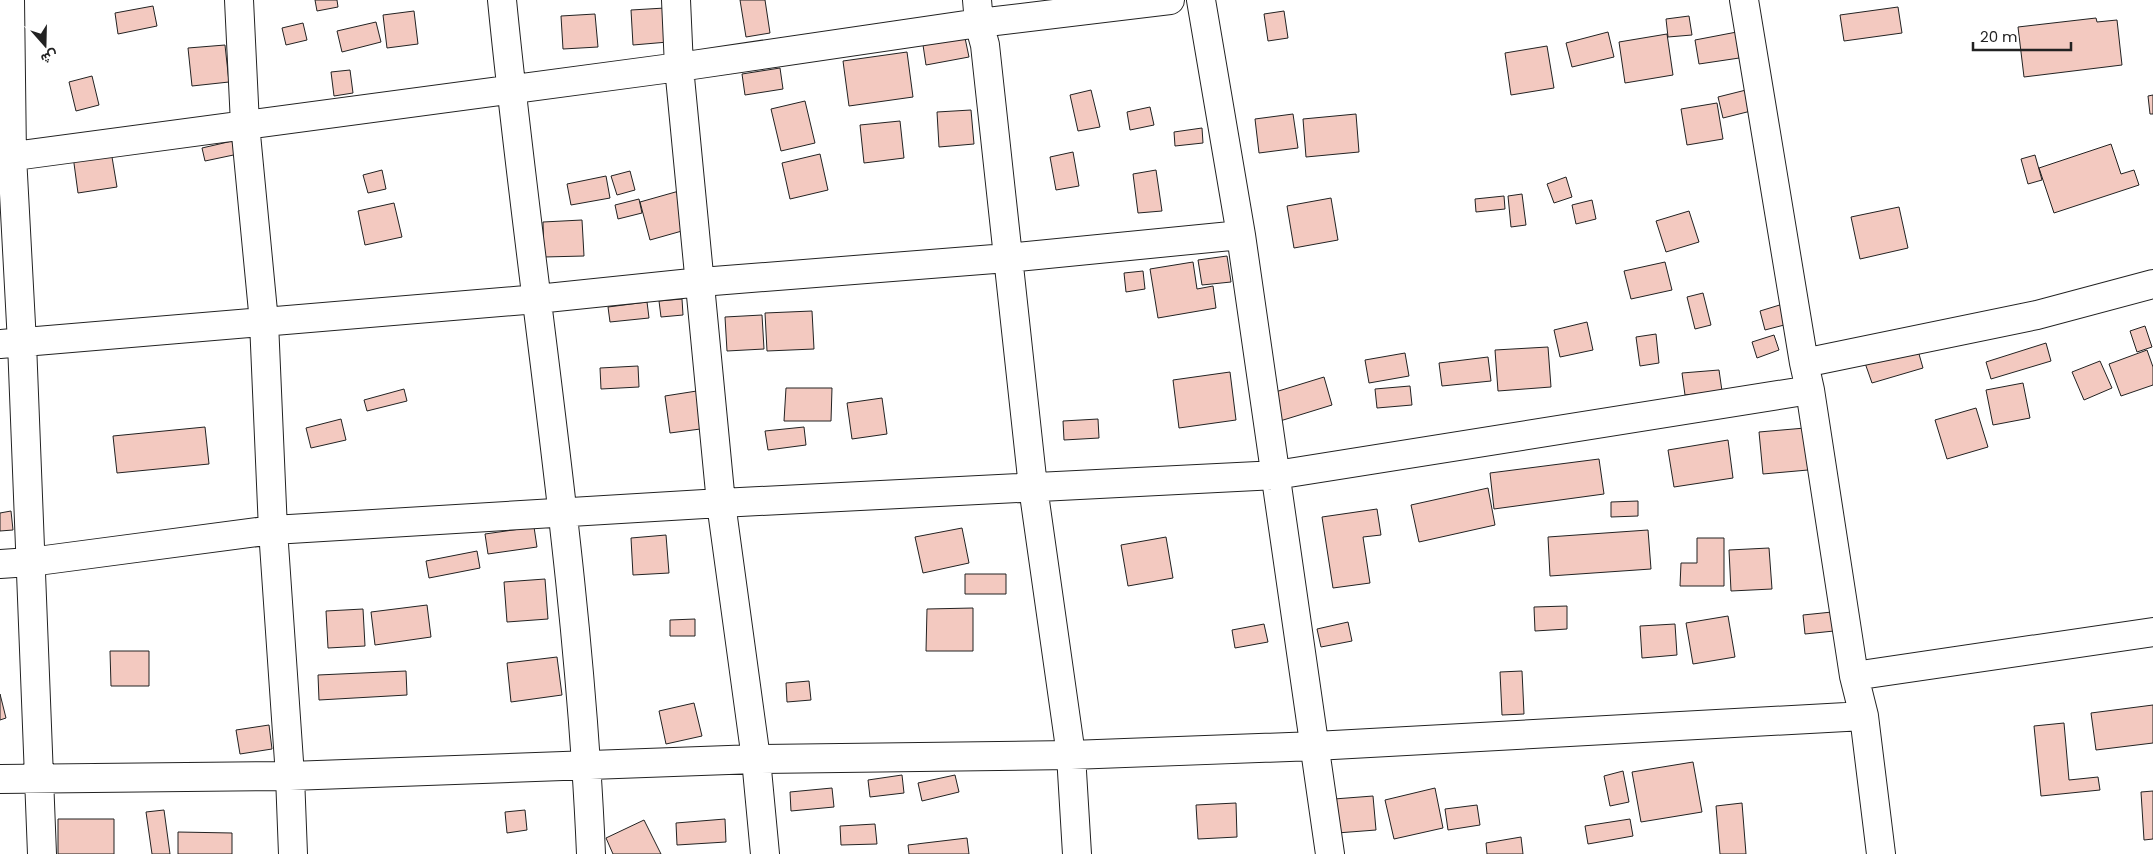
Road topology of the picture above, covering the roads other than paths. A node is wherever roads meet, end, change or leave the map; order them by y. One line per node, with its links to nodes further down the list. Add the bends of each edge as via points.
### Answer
1 (10, 0): 12 (street)
2 (239, 0): 11 (street)
3 (502, 0): 10 (street)
4 (676, 0): 9 (street)
5 (1170, 0): 8 (street)
6 (1201, 0): 13 (street)
7 (1744, 0): 20 (street)
8 (978, 12): 9 (street); 14 (street, via 985,45)
9 (679, 67): 10 (street); 15 (street)
10 (511, 90): 11 (street); 17 (street)
11 (245, 124): 12 (street); 18 (street)
12 (6, 157): 19 (street)
13 (1242, 235): 14 (street); 22 (street)
14 (1007, 258): 15 (street); 23 (street)
15 (701, 282): 17 (street); 24 (street)
16 (2153, 284): 20 (street, via 2037,315)
17 (537, 299): 18 (street); 25 (street)
18 (264, 322): 19 (street); 26 (street)
19 (11, 343): 27 (street)
20 (1804, 363): 21 (street)
21 (1810, 390): 22 (street); 30 (street)
22 (1276, 474): 23 (street); 32 (street)
23 (1033, 486): 24 (street); 33 (street)
24 (722, 503): 25 (street); 34 (street)
25 (563, 513): 26 (street); 35 (street)
26 (273, 530): 27 (street); 36 (street)
27 (30, 562): 28 (street); 38 (street)
28 (0, 564)
29 (2153, 632): 30 (street)
30 (1854, 676): 31 (street)
31 (1864, 716): 32 (street); 45 (street)
32 (1315, 746): 33 (street); 44 (street)
33 (1071, 756): 34 (street); 43 (street)
34 (756, 759): 35 (street); 42 (street)
35 (587, 765): 36 (street); 41 (street)
36 (290, 776): 38 (street); 40 (street)
37 (0, 779): 38 (street)
38 (40, 779): 39 (street)
39 (42, 854)
40 (293, 854)
41 (591, 854)
42 (764, 854)
43 (1077, 854)
44 (1330, 854)
45 (1880, 854)

